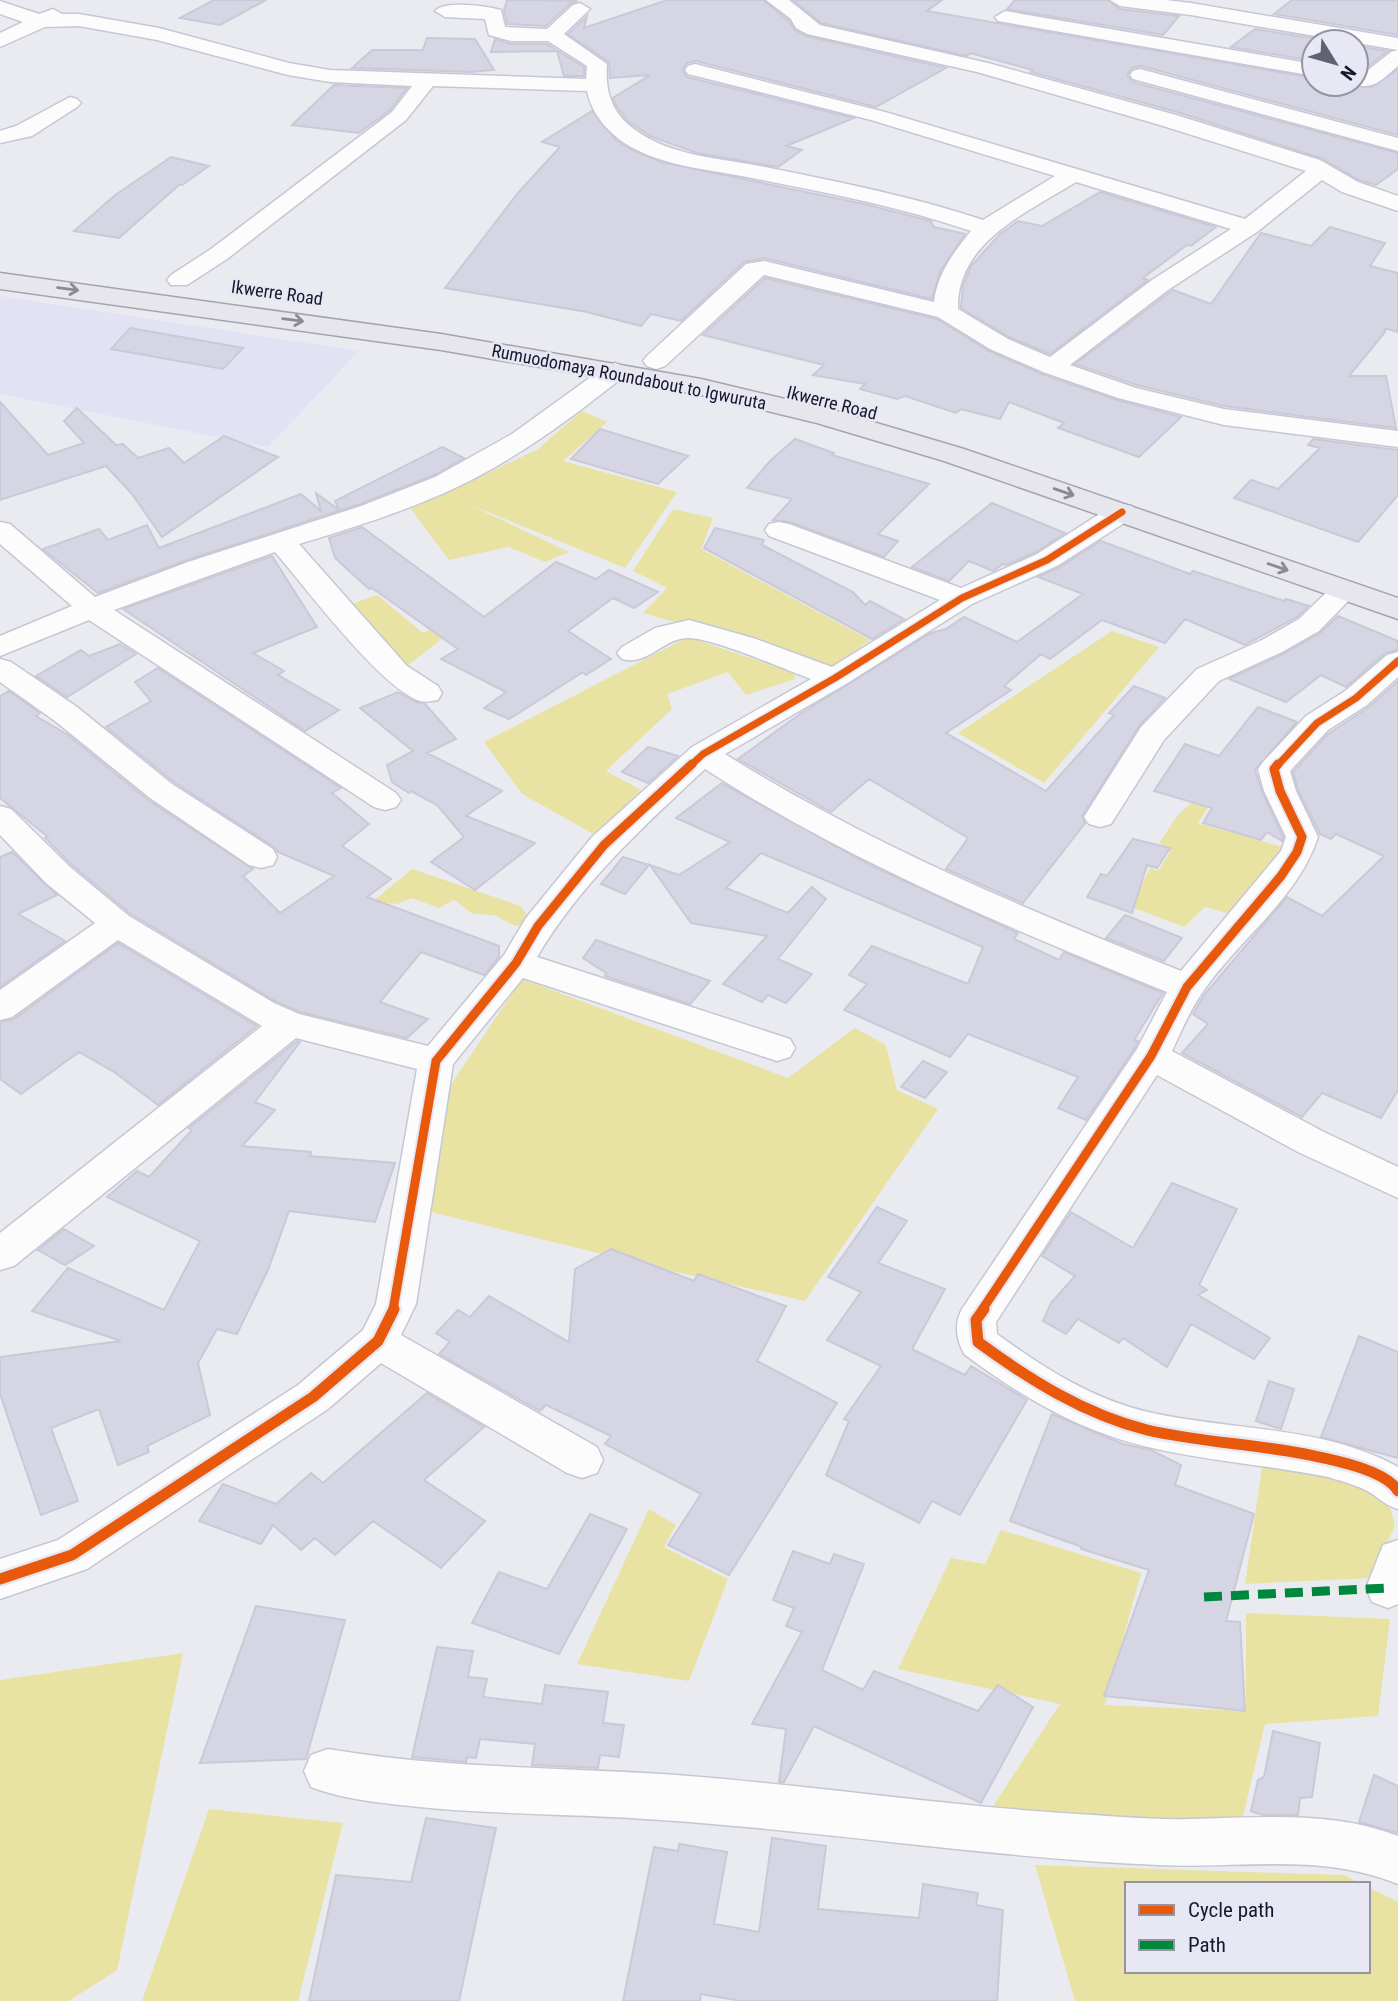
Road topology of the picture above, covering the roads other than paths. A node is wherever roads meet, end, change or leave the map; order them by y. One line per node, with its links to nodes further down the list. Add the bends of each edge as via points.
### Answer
1 (88, 0): 9 (street)
2 (776, 0): 23 (street, via 814,30 995,71)
3 (1120, 0): 4 (street)
4 (1193, 4): 12 (street)
5 (0, 7): 9 (street)
6 (580, 9): 10 (street)
7 (445, 11): 10 (street, via 494,14 495,30 506,34)
8 (1006, 17): 14 (street)
9 (39, 21): 11 (street); 18 (street, via 79,20 128,27 330,76)
10 (552, 35): 19 (street, via 597,64)
11 (0, 41)
12 (1398, 44)
13 (1398, 56): 17 (street)
14 (1300, 68)
15 (695, 70): 24 (street, via 878,116)
16 (1140, 75): 22 (street)
17 (1370, 78)
18 (427, 80): 19 (street); 29 (street, via 391,123)
19 (594, 85): 27 (street, via 603,112 626,135 662,153 861,193)
20 (70, 103): 21 (street, via 24,131)
21 (0, 137)
22 (1398, 145)
23 (1321, 170): 25 (street, via 1350,187); 26 (street)
24 (1074, 174): 26 (street); 27 (street)
25 (1398, 204)
26 (1249, 227): 34 (street, via 1160,285)
27 (985, 228): 31 (street, via 954,270)
28 (0, 257): 29 (main road, Ikwerre Road)
29 (179, 280): 32 (main road, Ikwerre Road)
30 (0, 281): 32 (main road, Rumuodomaya Roundabout to Igwuruta, one-way to 32)
31 (946, 312): 33 (street, via 754,269); 34 (street, via 999,344)
32 (348, 315): 33 (main road, Ikwerre Road, via 525,332); 35 (main road, Rumuodomaya Roundabout to Igwuruta)
33 (656, 360): 41 (main road, Ikwerre Road, via 957,436)
34 (1052, 367): 36 (street, via 1127,393 1224,417)
35 (615, 371): 37 (main road, Rumuodomaya Roundabout to Igwuruta, one-way to 37, via 826,417); 40 (street, via 571,407 481,463 419,494)
36 (1398, 439)
37 (1122, 512): 42 (main road, Rumuodomaya Roundabout to Igwuruta, one-way to 42); 43 (street, via 1047,560)
38 (0, 530): 44 (street)
39 (779, 530): 43 (street)
40 (281, 541): 44 (street); 51 (street, via 396,672)
41 (1398, 584)
42 (1345, 590): 45 (main road, Rumuodomaya Roundabout to Igwuruta); 55 (street, via 1309,625 1208,675 1152,734)
43 (962, 598): 50 (street)
44 (91, 608): 46 (street); 53 (street)
45 (1398, 609)
46 (0, 647)
47 (632, 653): 50 (street, via 665,634 689,629)
48 (1398, 661): 59 (street, via 1356,698 1317,723 1274,769 1302,837 1297,852)
49 (0, 668): 56 (street, via 66,714 161,792)
50 (835, 678): 52 (street)
51 (427, 693)
52 (703, 754): 58 (street, via 604,845 538,926); 59 (street, via 783,804 906,867)
53 (385, 800)
54 (0, 816): 57 (street, via 58,875)
55 (1100, 817)
56 (261, 857)
57 (117, 924): 60 (street); 61 (street, via 262,1012)
58 (516, 962): 62 (street); 64 (street)
59 (1187, 987): 63 (street)
60 (0, 1008)
61 (290, 1024): 64 (street); 66 (street)
62 (777, 1048)
63 (1151, 1056): 65 (street); 69 (street, via 976,1320 978,1342 1062,1398 1116,1421 1323,1457 1361,1468)
64 (436, 1061): 67 (street, via 396,1304)
65 (1398, 1184)
66 (0, 1255)
67 (378, 1341): 68 (street); 70 (street, via 313,1397 72,1555)
68 (582, 1460)
69 (1398, 1491)
70 (0, 1579)
71 (328, 1771): 72 (street, via 442,1785 663,1797 982,1830 1188,1844 1311,1841 1377,1849)
72 (1398, 1860)

